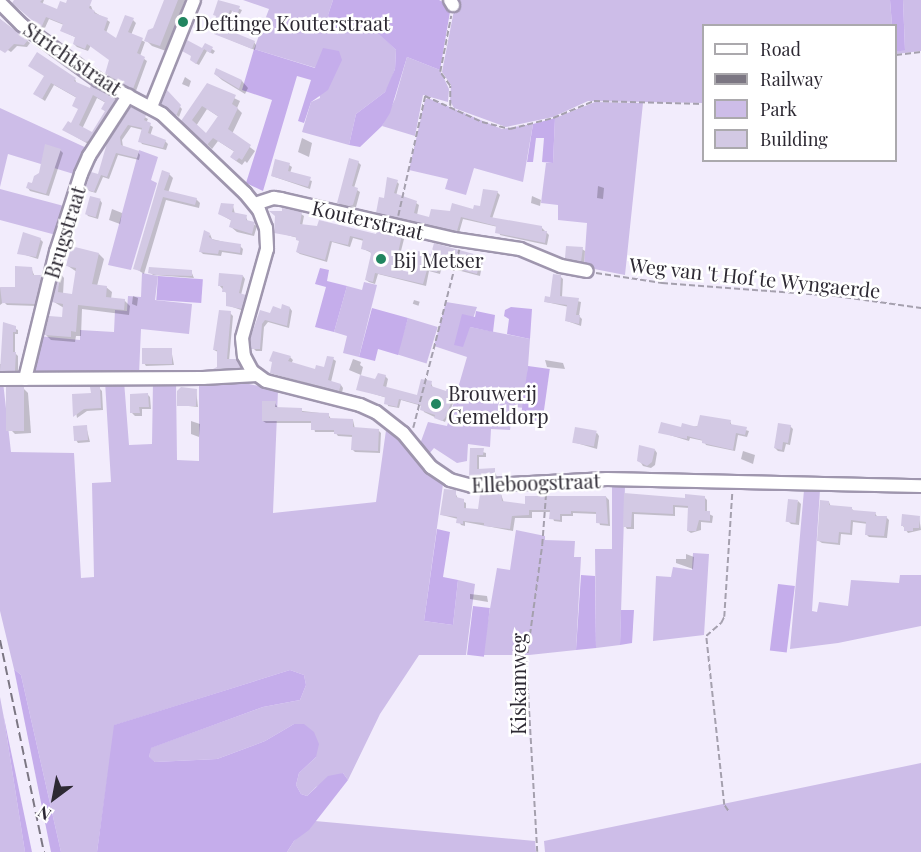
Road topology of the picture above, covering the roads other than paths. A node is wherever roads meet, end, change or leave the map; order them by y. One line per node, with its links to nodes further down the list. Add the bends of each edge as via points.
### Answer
1 (194, 0): 4 (street)
2 (0, 3): 3 (street, Strichtstraat, via 22,25 98,80)
3 (128, 96): 4 (street, Strichtstraat); 9 (street, Brugstraat, via 81,174 56,252)
4 (151, 107): 5 (street)
5 (255, 204): 6 (street, Kouterstraat, via 274,198 461,240 520,249 561,266); 7 (street, via 268,240 242,338 247,363)
6 (586, 271)
7 (257, 375): 9 (street); 10 (street, Elleboogstraat, via 387,418 431,467 455,482 472,486 547,481)
8 (0, 379): 9 (street)
9 (25, 379)
10 (921, 486)

